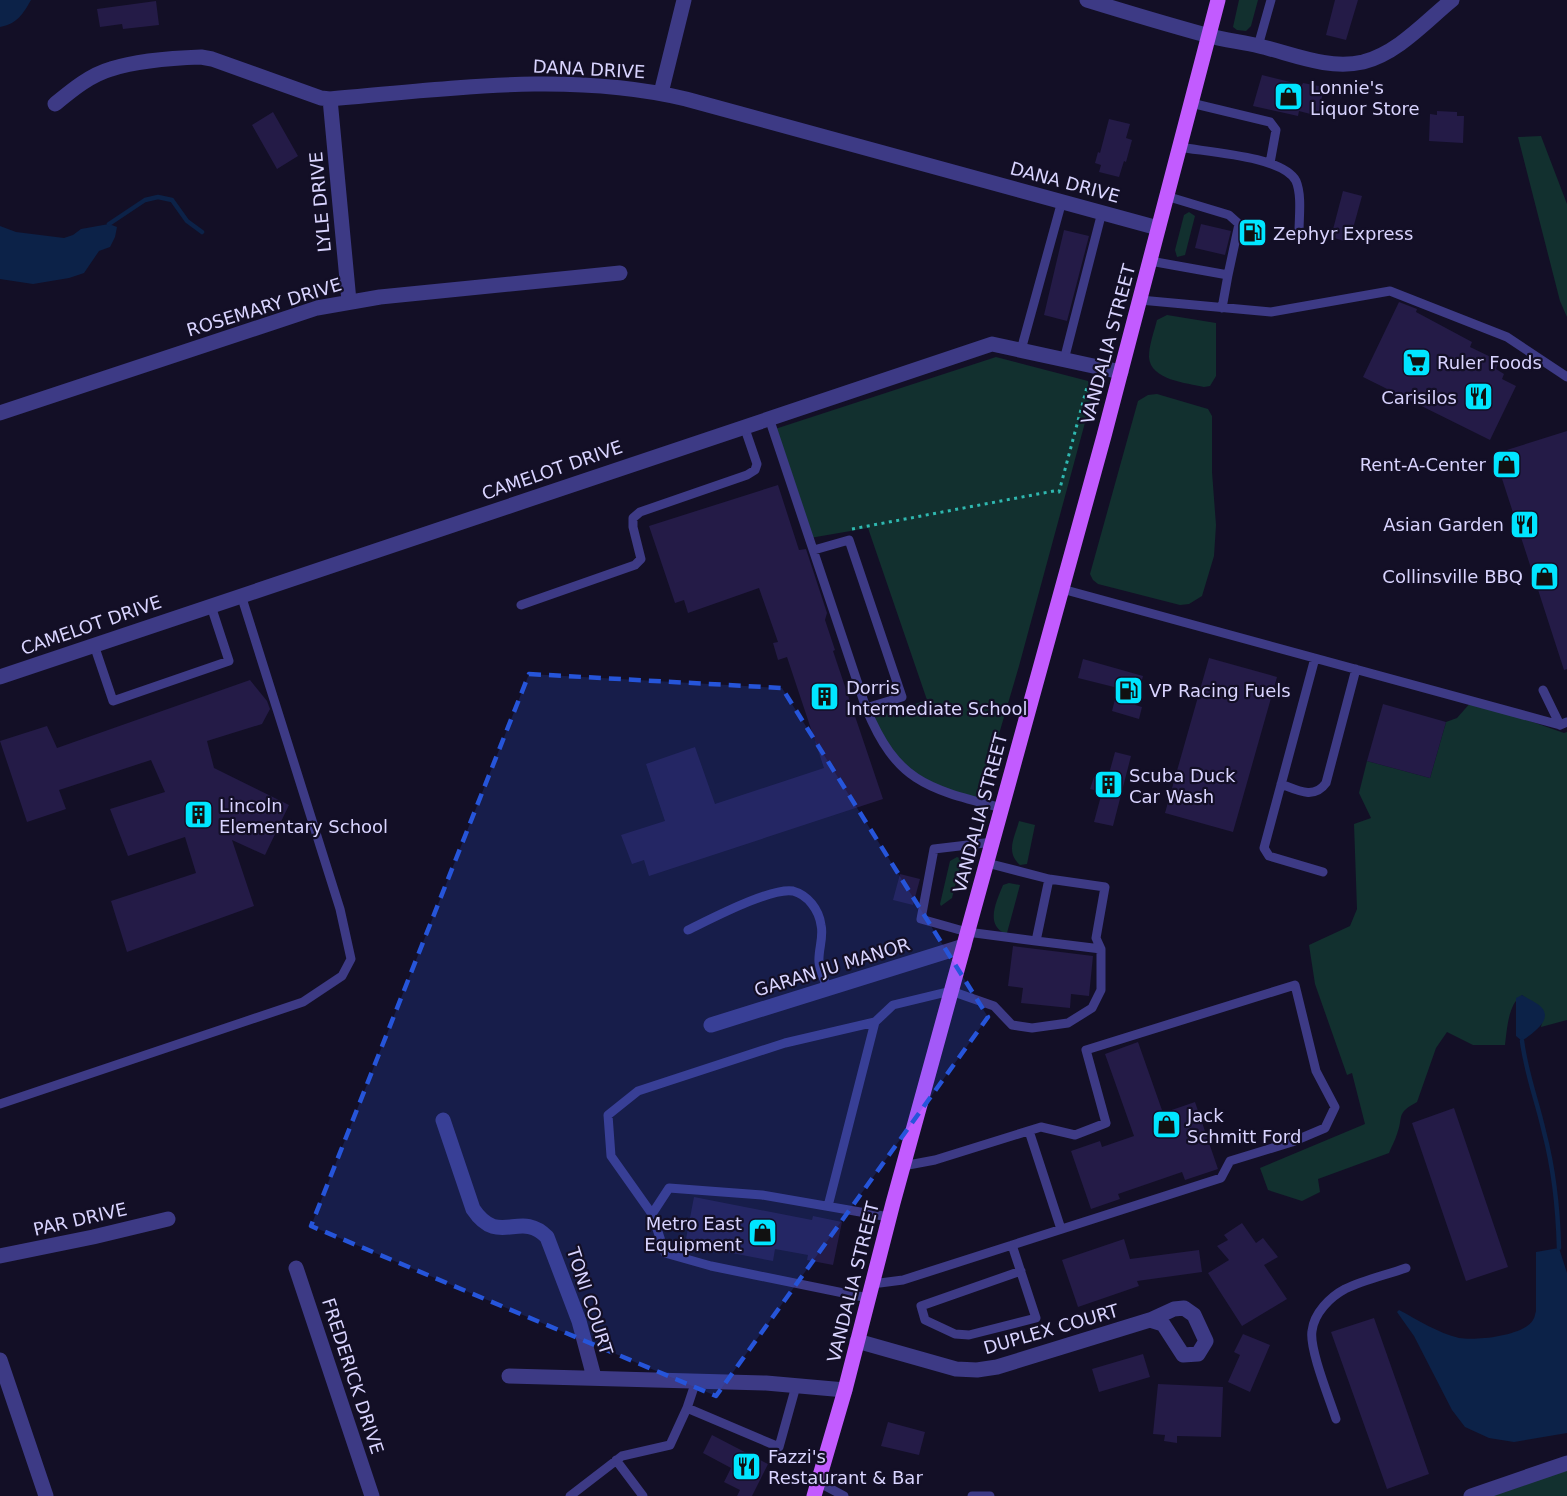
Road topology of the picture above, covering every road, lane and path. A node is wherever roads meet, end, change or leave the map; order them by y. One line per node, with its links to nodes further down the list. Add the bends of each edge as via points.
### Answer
1 (684, 0): 8 (street)
2 (1087, 0): 6 (street)
3 (1218, 0): 6 (main road, VANDALIA STREET)
4 (1271, 0): 7 (lane)
5 (1452, 0): 7 (street, via 1397,46 1363,62 1326,63)
6 (1208, 36): 7 (street); 10 (main road, VANDALIA STREET)
7 (1258, 46)
8 (661, 93): 9 (street, DANA DRIVE, via 610,86 535,84); 15 (street, DANA DRIVE)
9 (330, 99): 11 (street, DANA DRIVE, via 201,57 110,69); 23 (street, LYLE DRIVE)
10 (1191, 103): 12 (main road, VANDALIA STREET); 13 (lane, via 1270,122 1276,130)
11 (55, 104)
12 (1179, 147): 13 (lane); 14 (main road, VANDALIA STREET)
13 (1270, 163): 18 (lane, via 1295,179)
14 (1166, 196): 17 (main road, VANDALIA STREET); 21 (lane, via 1230,215 1239,224)
15 (1062, 201): 16 (street, DANA DRIVE); 25 (lane)
16 (1102, 212): 17 (street, DANA DRIVE); 26 (lane)
17 (1158, 228): 19 (main road, VANDALIA STREET)
18 (1299, 232)
19 (1150, 261): 21 (lane); 22 (main road, VANDALIA STREET)
20 (620, 273): 23 (street, ROSEMARY DRIVE)
21 (1228, 275): 24 (lane)
22 (1140, 300): 24 (lane); 27 (main road, VANDALIA STREET)
23 (349, 301): 30 (street, ROSEMARY DRIVE, via 250,329)
24 (1222, 308): 28 (lane, via 1271,312 1390,291 1507,337)
25 (1021, 350): 26 (street, CAMELOT DRIVE); 31 (street, CAMELOT DRIVE, via 992,344)
26 (1064, 360): 27 (street, CAMELOT DRIVE)
27 (1121, 372): 35 (main road, VANDALIA STREET)
28 (1567, 377)
29 (1087, 387): 33 (path, via 1059,492)
30 (0, 413)
31 (769, 417): 32 (street, CAMELOT DRIVE); 34 (lane)
32 (744, 426): 36 (street, CAMELOT DRIVE); 37 (lane, via 757,464 755,470 640,512 633,518 641,559 635,565)
33 (844, 531)
34 (813, 550): 44 (lane); 44 (lane, via 849,540 902,697)
35 (1062, 589): 40 (lane); 47 (main road, VANDALIA STREET)
36 (241, 595): 38 (street, CAMELOT DRIVE); 60 (lane, via 340,909 351,959 342,976 303,1002)
37 (521, 605)
38 (211, 606): 39 (street, CAMELOT DRIVE); 39 (lane, via 230,661 113,701)
39 (94, 645): 42 (street, CAMELOT DRIVE)
40 (1315, 658): 41 (lane); 46 (lane)
41 (1356, 669): 45 (lane); 46 (lane, via 1326,783 1312,793)
42 (0, 677)
43 (1543, 690): 45 (lane)
44 (866, 708): 47 (lane, via 886,748 907,773 938,791)
45 (1564, 724)
46 (1281, 784): 50 (lane, via 1264,848 1269,856)
47 (1002, 808): 48 (main road, VANDALIA STREET)
48 (993, 842): 49 (main road, VANDALIA STREET); 53 (lane, via 934,849 921,919)
49 (987, 863): 51 (lane); 53 (main road, VANDALIA STREET)
50 (1323, 872)
51 (1049, 879): 54 (lane); 55 (lane, via 1105,887 1096,938)
52 (688, 930): 56 (lane, via 754,900 790,891 802,895 812,904 822,925 819,962)
53 (965, 939): 54 (lane); 56 (street, GARAN JU MANOR); 57 (main road, VANDALIA STREET)
54 (1036, 940): 55 (lane)
55 (1101, 950): 57 (lane, via 1101,990 1092,1008 1068,1023 1032,1028 1012,1025 994,1006)
56 (827, 989): 59 (street, GARAN JU MANOR)
57 (951, 991): 58 (lane, via 893,1005); 63 (main road, VANDALIA STREET)
58 (875, 1022): 64 (lane); 65 (lane, via 785,1044 638,1091 608,1115 611,1156)
59 (711, 1025)
60 (0, 1104)
61 (442, 1120): 79 (street, TONI COURT, via 476,1214 496,1229 531,1226 547,1237 579,1321)
62 (1029, 1131): 63 (lane); 68 (lane); 68 (lane, via 1041,1127 1074,1135 1106,1123 1086,1050 1295,985 1316,1071 1335,1107 1325,1128 1230,1161 1221,1178)
63 (903, 1166): 66 (main road, VANDALIA STREET)
64 (828, 1206): 65 (lane, via 762,1195 669,1188); 66 (lane)
65 (652, 1214): 74 (lane, via 665,1253 711,1266)
66 (889, 1217): 74 (main road, VANDALIA STREET)
67 (168, 1219): 70 (street, PAR DRIVE)
68 (1061, 1229): 69 (lane)
69 (1012, 1245): 73 (lane); 74 (lane)
70 (0, 1256)
71 (296, 1268): 89 (street, FREDERICK DRIVE)
72 (1406, 1268): 84 (lane, via 1345,1289 1316,1317 1311,1333 1314,1349)
73 (1021, 1271): 73 (lane, via 1036,1318 969,1335 955,1334 925,1320 921,1306)
74 (870, 1291): 76 (main road, VANDALIA STREET)
75 (1150, 1320): 76 (street, DUPLEX COURT, via 977,1370 956,1369)
76 (857, 1341): 82 (main road, VANDALIA STREET)
77 (0, 1360): 88 (street)
78 (509, 1376): 79 (street, TONI COURT)
79 (594, 1377): 80 (street, TONI COURT)
80 (696, 1381): 81 (street, TONI COURT); 83 (lane)
81 (796, 1386): 82 (street, TONI COURT); 83 (lane, via 779,1447)
82 (845, 1390): 87 (main road, VANDALIA STREET)
83 (687, 1408): 85 (lane, via 670,1444)
84 (1336, 1419)
85 (616, 1460): 90 (lane); 91 (lane)
86 (1567, 1463): 95 (street)
87 (816, 1489): 92 (lane)
88 (46, 1496)
89 (372, 1496)
90 (570, 1496)
91 (643, 1496)
92 (844, 1496)
93 (972, 1496): 94 (lane)
94 (990, 1496)
95 (1471, 1496)

